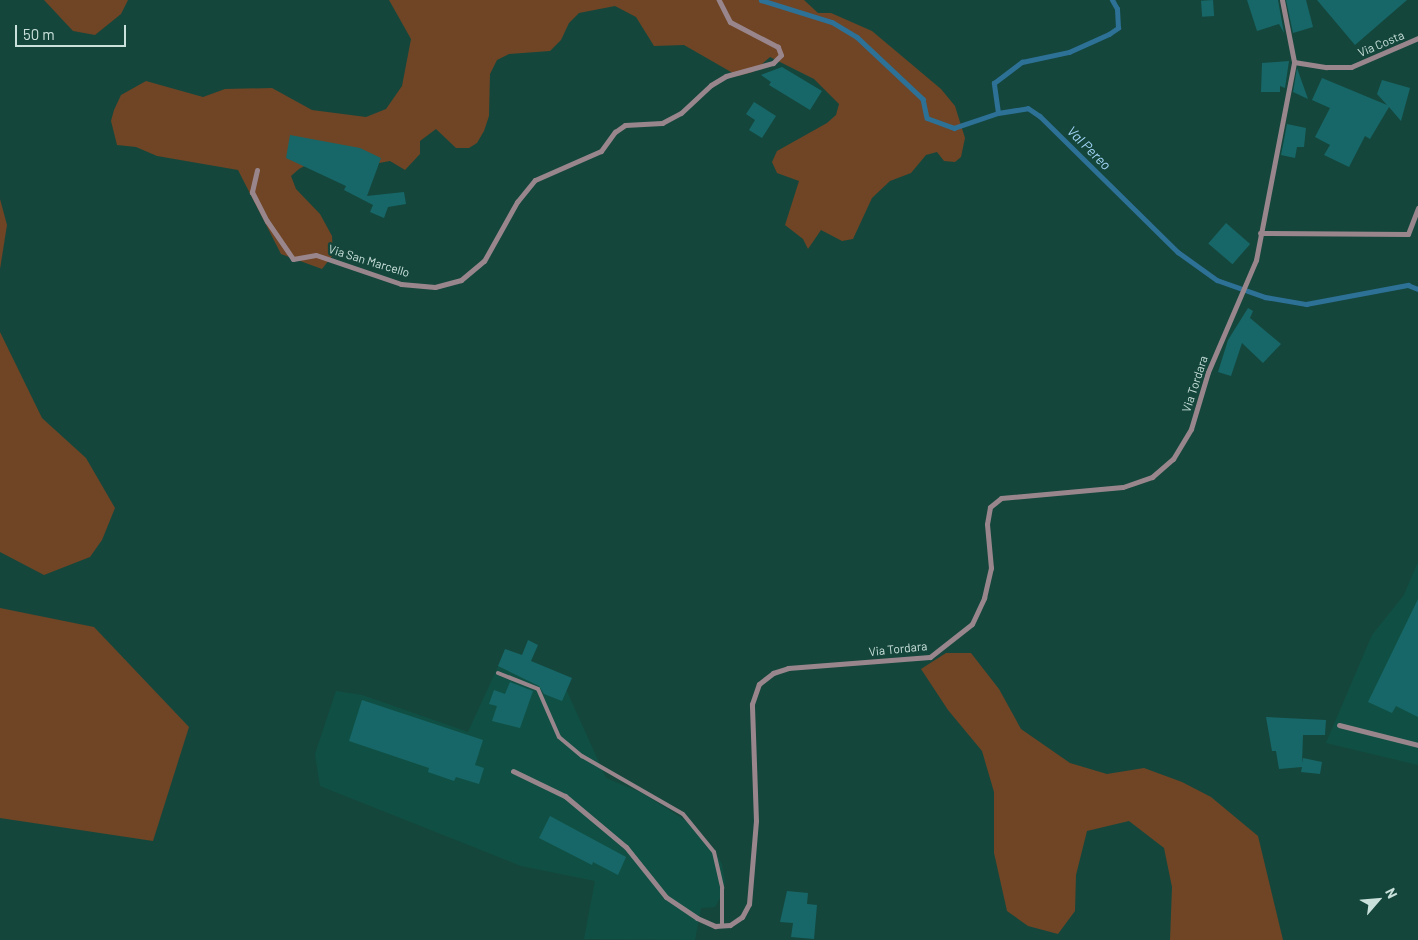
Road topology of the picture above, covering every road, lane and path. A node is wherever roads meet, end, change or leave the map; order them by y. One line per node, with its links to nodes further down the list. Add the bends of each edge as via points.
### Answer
1 (720, 0): 5 (street, Via San Marcello, via 730,22 778,47 781,55 773,63 726,76 711,85 681,113 662,123 625,125 615,132 601,151 534,180 517,202 484,261 461,280 435,287 401,284 316,255 293,259 267,222 252,192)
2 (1282, 0): 4 (street)
3 (1418, 38): 4 (street, Via Costa, via 1351,67 1327,68)
4 (1294, 62): 7 (street, Via Tordara)
5 (257, 170)
6 (1418, 208): 7 (street, via 1408,234)
7 (1260, 233): 12 (street, Via Tordara, via 1256,260 1208,372 1191,428 1173,460 1152,477 1123,487 1000,498 990,507 987,524 992,568 984,598 972,624 930,657 788,668 773,673 759,684 752,704 756,821 749,904 742,917)
8 (498, 673): 12 (lane, via 538,689 559,737 582,756 683,814 714,852 722,888)
9 (1339, 725): 10 (street)
10 (1418, 745)
11 (513, 771): 12 (street, via 564,796 626,846 666,897 697,918)
12 (722, 925)

